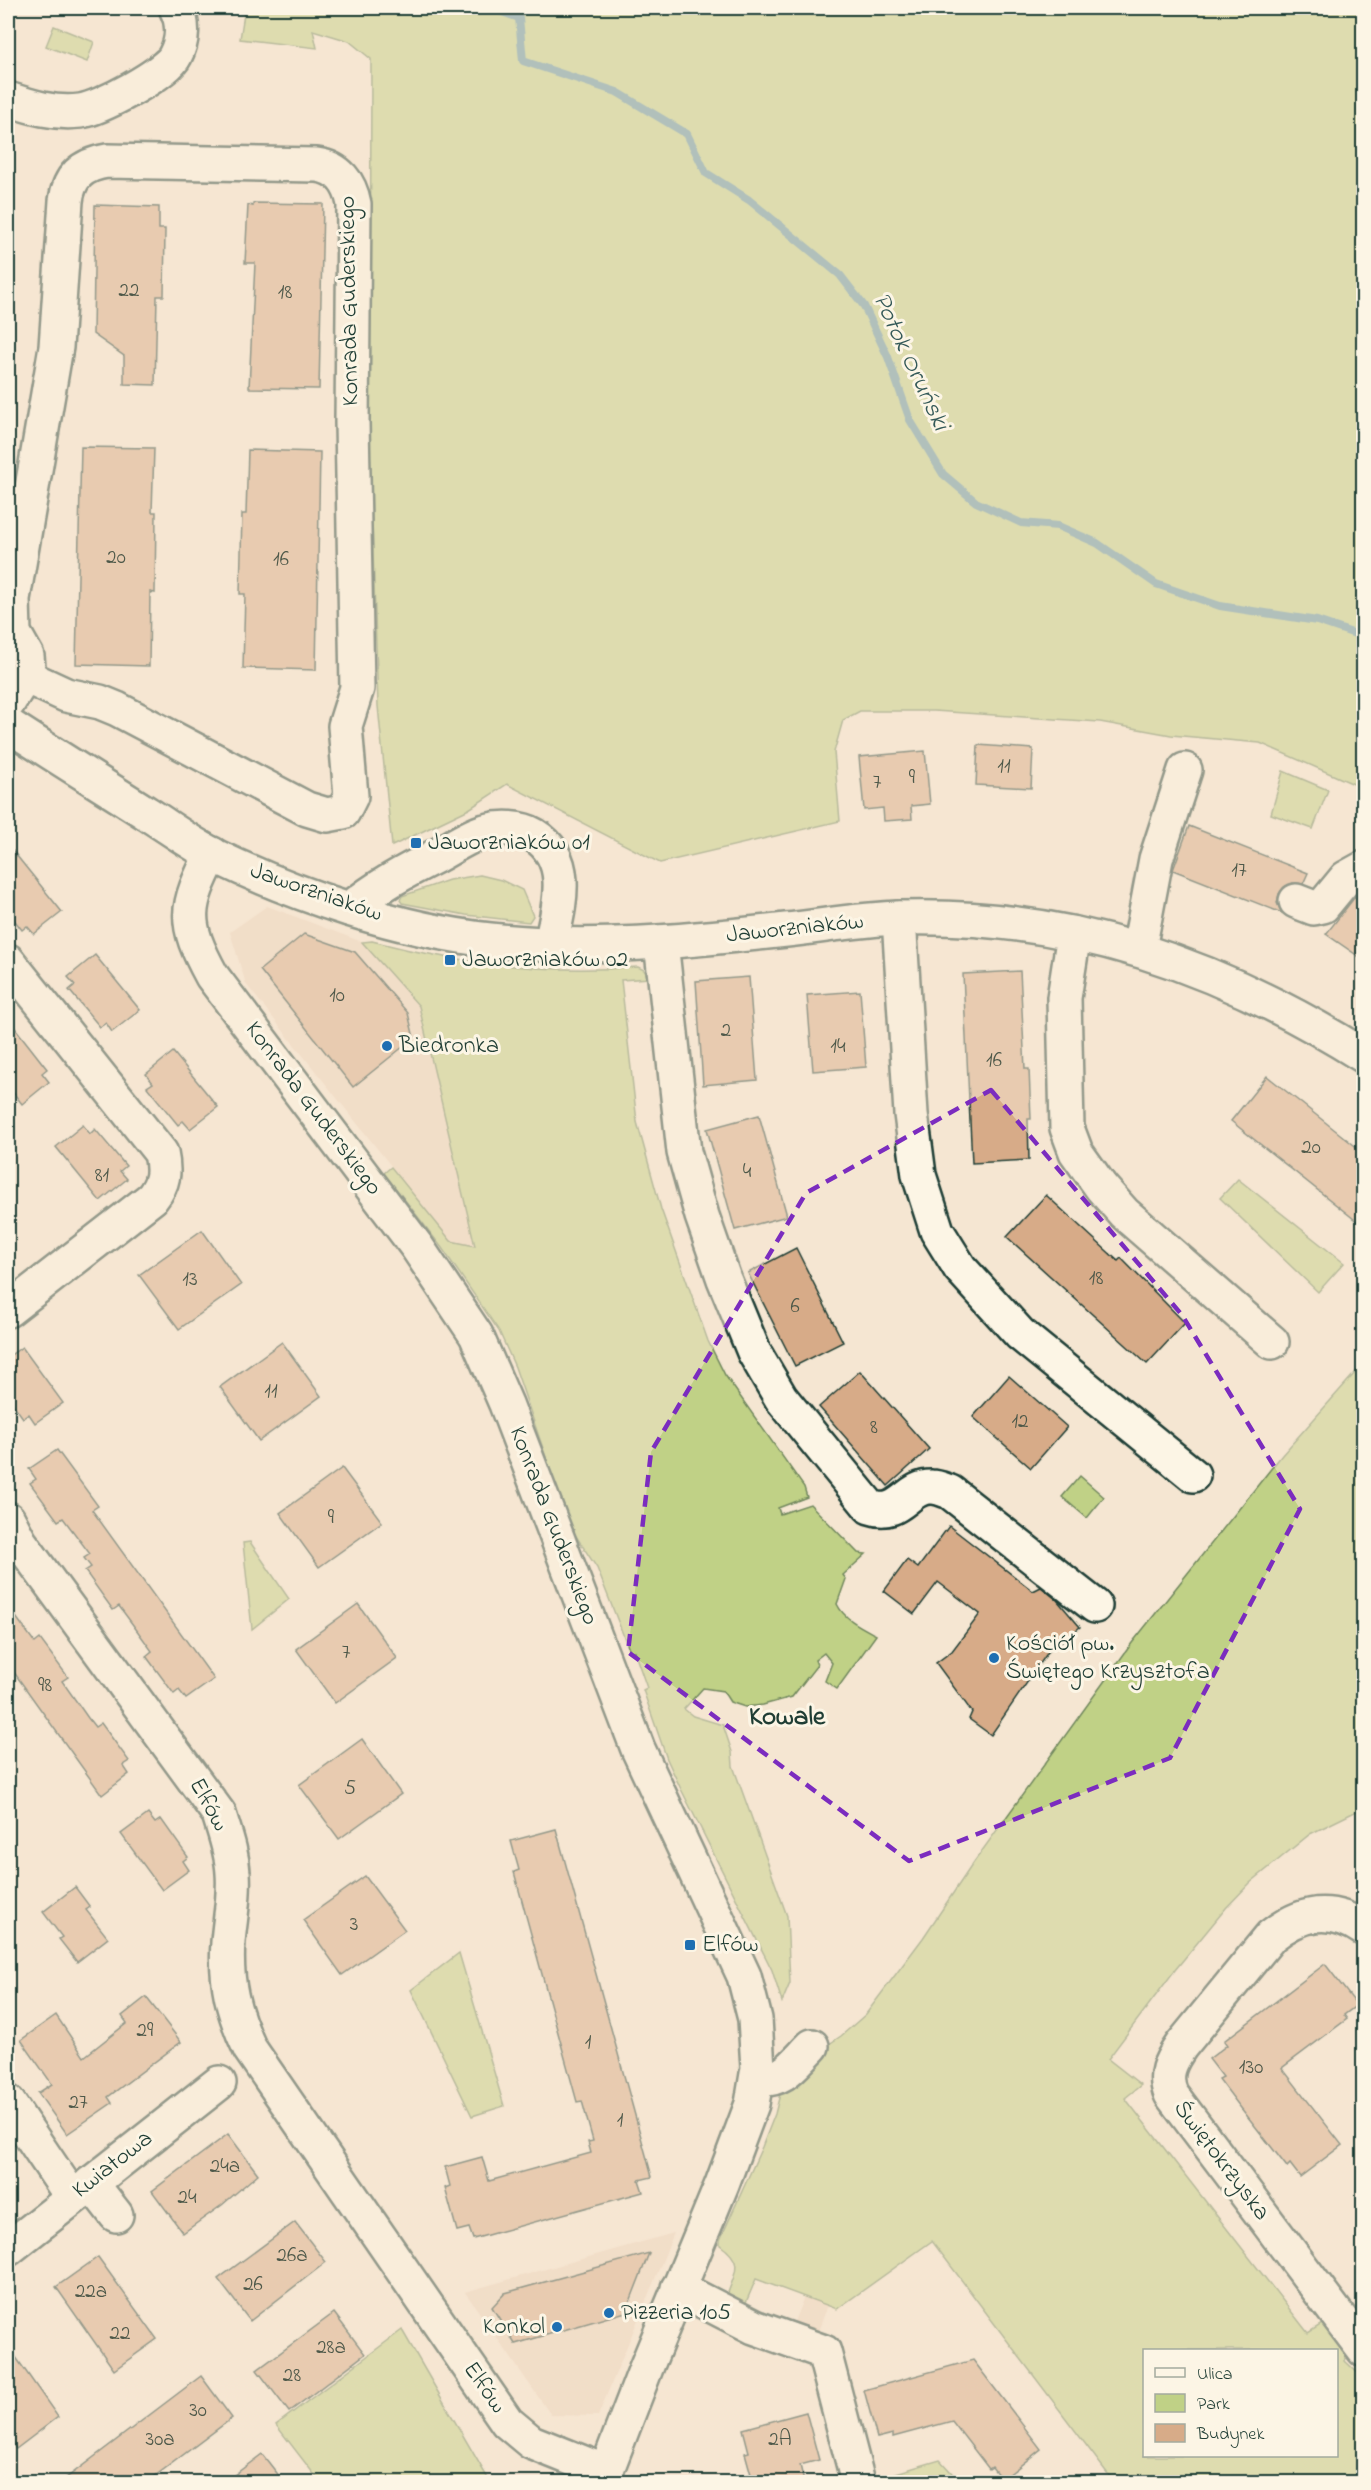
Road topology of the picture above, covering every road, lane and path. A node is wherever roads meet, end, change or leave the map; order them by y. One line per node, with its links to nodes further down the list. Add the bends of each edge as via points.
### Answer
1 (176, 8): 2 (street, via 182,34 175,58 134,88 82,111 48,111)
2 (8, 99)
3 (11, 631): 4 (street, Konrada Guderskiego, via 27,657); 4 (street, Konrada Guderskiego, via 13,599 53,369 66,201 74,177 93,163 107,161 317,165 336,171 345,179 354,204 352,422 357,688 345,726 351,796 343,812 327,815 307,809 117,709 66,695)
4 (25, 676): 5 (street)
5 (8, 702)
6 (8, 725): 8 (street)
7 (1185, 770): 16 (street, via 1156,859)
8 (212, 854): 11 (street, Jaworzniaków, via 288,888); 26 (street, Konrada Guderskiego, via 192,896 193,937 200,954 212,976 417,1247 476,1335 650,1776 744,1976 755,2019)
9 (1364, 868): 10 (street, via 1346,878 1323,906 1314,908)
10 (1296, 901)
11 (350, 909): 15 (street, Jaworzniaków, via 489,940); 15 (street, via 376,889 484,831 527,831 545,842 559,864 561,891)
12 (899, 918): 13 (street, Jaworzniaków, via 1021,924); 14 (street, Jaworzniaków); 21 (street, via 910,1114 919,1175 937,1231 960,1268 1020,1334)
13 (1074, 934): 16 (street, Jaworzniaków); 20 (street, via 1064,998 1067,1128 1076,1152 1124,1213)
14 (661, 942): 15 (street, Jaworzniaków); 23 (street, via 684,1152 724,1279 754,1352 781,1398 870,1507 896,1507 914,1492 930,1486 950,1492)
15 (551, 944)
16 (1139, 949): 18 (street, Jaworzniaków, via 1216,976 1266,999)
17 (8, 961): 19 (street, via 161,1154 165,1169 161,1186 152,1198)
18 (1364, 1056)
19 (8, 1310)
20 (1272, 1342)
21 (1193, 1475)
22 (8, 1519): 34 (street, Elfów, via 20,1542 219,1814 233,1872 228,1975 235,2016 250,2049 507,2422 531,2442)
23 (1095, 1606)
24 (1364, 1929): 33 (street, Świętokrzyska, via 1336,1915 1322,1914 1287,1923 1271,1936 1181,2046 1170,2062 1167,2085)
25 (812, 2046): 26 (street, via 779,2078)
26 (757, 2079): 32 (street, Konrada Guderskiego, via 752,2104 722,2184)
27 (219, 2083): 29 (street, Kwiatowa)
28 (8, 2102): 29 (street)
29 (82, 2190): 30 (street); 31 (street, Kwiatowa)
30 (116, 2215)
31 (8, 2249)
32 (678, 2288): 34 (street, Konrada Guderskiego); 35 (street, via 754,2327 824,2352)
33 (1364, 2350)
34 (606, 2477)
35 (858, 2482)

